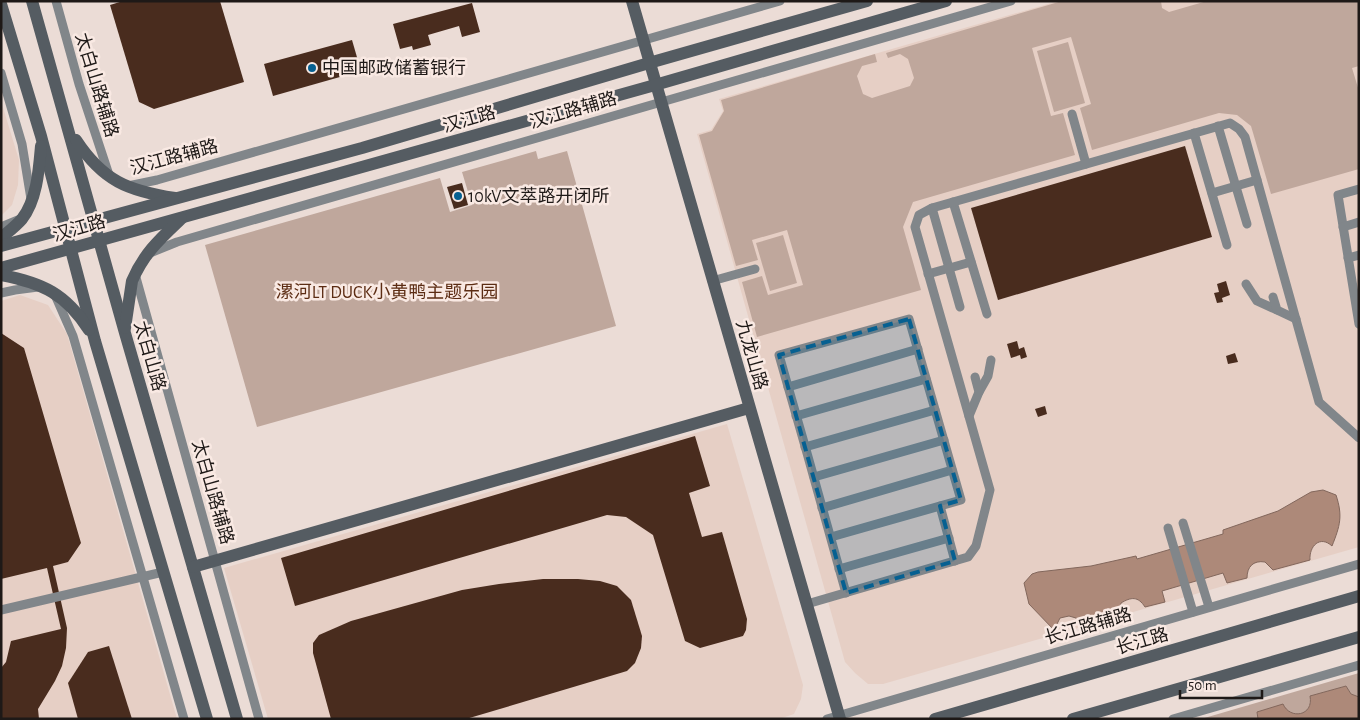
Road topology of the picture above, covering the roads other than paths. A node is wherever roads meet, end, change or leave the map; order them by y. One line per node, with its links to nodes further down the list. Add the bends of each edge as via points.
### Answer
1 (32, 1): 16 (street, 太白山路)
2 (56, 1): 20 (street, 太白山路辅路)
3 (632, 1): 9 (street, 九龙山路)
4 (780, 1): 9 (street, 汉江路辅路)
5 (867, 1): 10 (street, 汉江路)
6 (946, 1): 12 (street, 汉江路)
7 (1011, 1): 13 (street, 汉江路辅路)
8 (1, 4): 18 (street)
9 (643, 40): 10 (street, 九龙山路); 23 (street, 汉江路辅路, via 166,178)
10 (649, 63): 12 (street, 九龙山路); 26 (street, 汉江路)
11 (1, 73): 27 (street, via 22,144)
12 (655, 85): 13 (street, 九龙山路); 30 (street, 汉江路)
13 (660, 102): 43 (street, 汉江路辅路, via 177,242); 53 (street, 九龙山路)
14 (1072, 114): 19 (street)
15 (1218, 126): 17 (street); 21 (street, via 1230,123 1245,137); 22 (street)
16 (69, 129): 20 (street, via 85,154); 32 (street, 太白山路)
17 (1194, 133): 19 (street); 25 (street)
18 (42, 136): 27 (street); 37 (street)
19 (1086, 164): 28 (street)
20 (110, 178): 23 (street)
21 (1257, 180): 22 (street); 63 (street)
22 (1235, 186): 25 (street); 34 (street)
23 (125, 187): 26 (street)
24 (1359, 189): 36 (street, via 1338,195)
25 (1212, 193): 40 (street)
26 (180, 198): 32 (street, 汉江路)
27 (32, 201): 31 (street)
28 (953, 202): 29 (street); 46 (street)
29 (932, 208): 48 (street); 51 (street, via 920,215 915,227)
30 (183, 217): 39 (street, 汉江路); 43 (street)
31 (22, 218): 35 (street); 38 (street)
32 (94, 222): 37 (street, 汉江路); 39 (street, 太白山路)
33 (1359, 222): 36 (street)
34 (1247, 224)
35 (1, 227)
36 (1343, 227): 45 (street)
37 (66, 230): 41 (street, 汉江路); 42 (street)
38 (1, 238)
39 (99, 240): 42 (street, 汉江路); 66 (street, 太白山路)
40 (1227, 245)
41 (1, 246)
42 (71, 248): 47 (street, 汉江路); 67 (street)
43 (145, 255): 50 (street)
44 (1359, 255): 45 (street)
45 (1348, 258): 56 (street)
46 (971, 262): 48 (street); 62 (street)
47 (1, 268)
48 (949, 268): 51 (street); 60 (street)
49 (755, 269): 53 (street)
50 (135, 274): 66 (street); 89 (street, 太白山路辅路)
51 (928, 274): 77 (street)
52 (1, 276): 55 (street)
53 (712, 281): 74 (street, 九龙山路)
54 (1246, 284): 61 (street, via 1258,300)
55 (41, 286): 57 (street); 58 (street)
56 (1356, 287): 64 (street)
57 (54, 292): 67 (street, via 77,311); 95 (street, via 73,336)
58 (1, 293)
59 (1273, 297): 61 (street)
60 (960, 307)
61 (1277, 310): 63 (street)
62 (987, 314)
63 (1296, 319): 78 (street, via 1319,402)
64 (1358, 320): 65 (street)
65 (1359, 324)
66 (125, 332): 92 (street, 太白山路)
67 (95, 341): 94 (street)
68 (918, 349): 71 (street); 72 (street); 72 (street, via 909,319 779,355)
69 (991, 360): 73 (street)
70 (975, 377): 73 (street)
71 (926, 379): 75 (street); 76 (street)
72 (788, 387): 76 (street)
73 (980, 392): 77 (street)
74 (750, 408): 89 (street); 98 (street, 九龙山路)
75 (935, 410): 79 (street); 80 (street)
76 (796, 416): 80 (street)
77 (969, 416): 90 (street, via 990,490 976,546 968,557)
78 (1359, 438)
79 (944, 440): 81 (street); 82 (street)
80 (805, 447): 82 (street)
81 (952, 470): 83 (street, via 961,500); 84 (street)
82 (814, 477): 84 (street)
83 (940, 506): 87 (street); 88 (street)
84 (822, 508): 87 (street)
85 (1183, 523): 99 (street)
86 (1168, 528): 101 (street)
87 (831, 538): 93 (street)
88 (949, 538): 90 (street); 93 (street)
89 (215, 560): 92 (street); 108 (street, 太白山路辅路)
90 (955, 561): 96 (street)
91 (1359, 564): 99 (street, 长江路辅路)
92 (193, 567): 107 (street, 太白山路)
93 (840, 569): 96 (street)
94 (163, 572): 95 (street); 106 (street)
95 (144, 577): 100 (street); 105 (street)
96 (846, 593): 98 (street)
97 (1359, 596): 109 (street, 长江路)
98 (807, 604): 104 (street, 九龙山路)
99 (1209, 607): 101 (street, 长江路辅路)
100 (1, 610)
101 (1193, 612): 104 (street, 长江路辅路)
102 (1359, 637): 110 (street)
103 (1359, 665): 111 (street)
104 (835, 718)
105 (184, 719)
106 (207, 719)
107 (237, 719)
108 (259, 719)
109 (935, 719)
110 (1073, 719)
111 (1173, 719)

